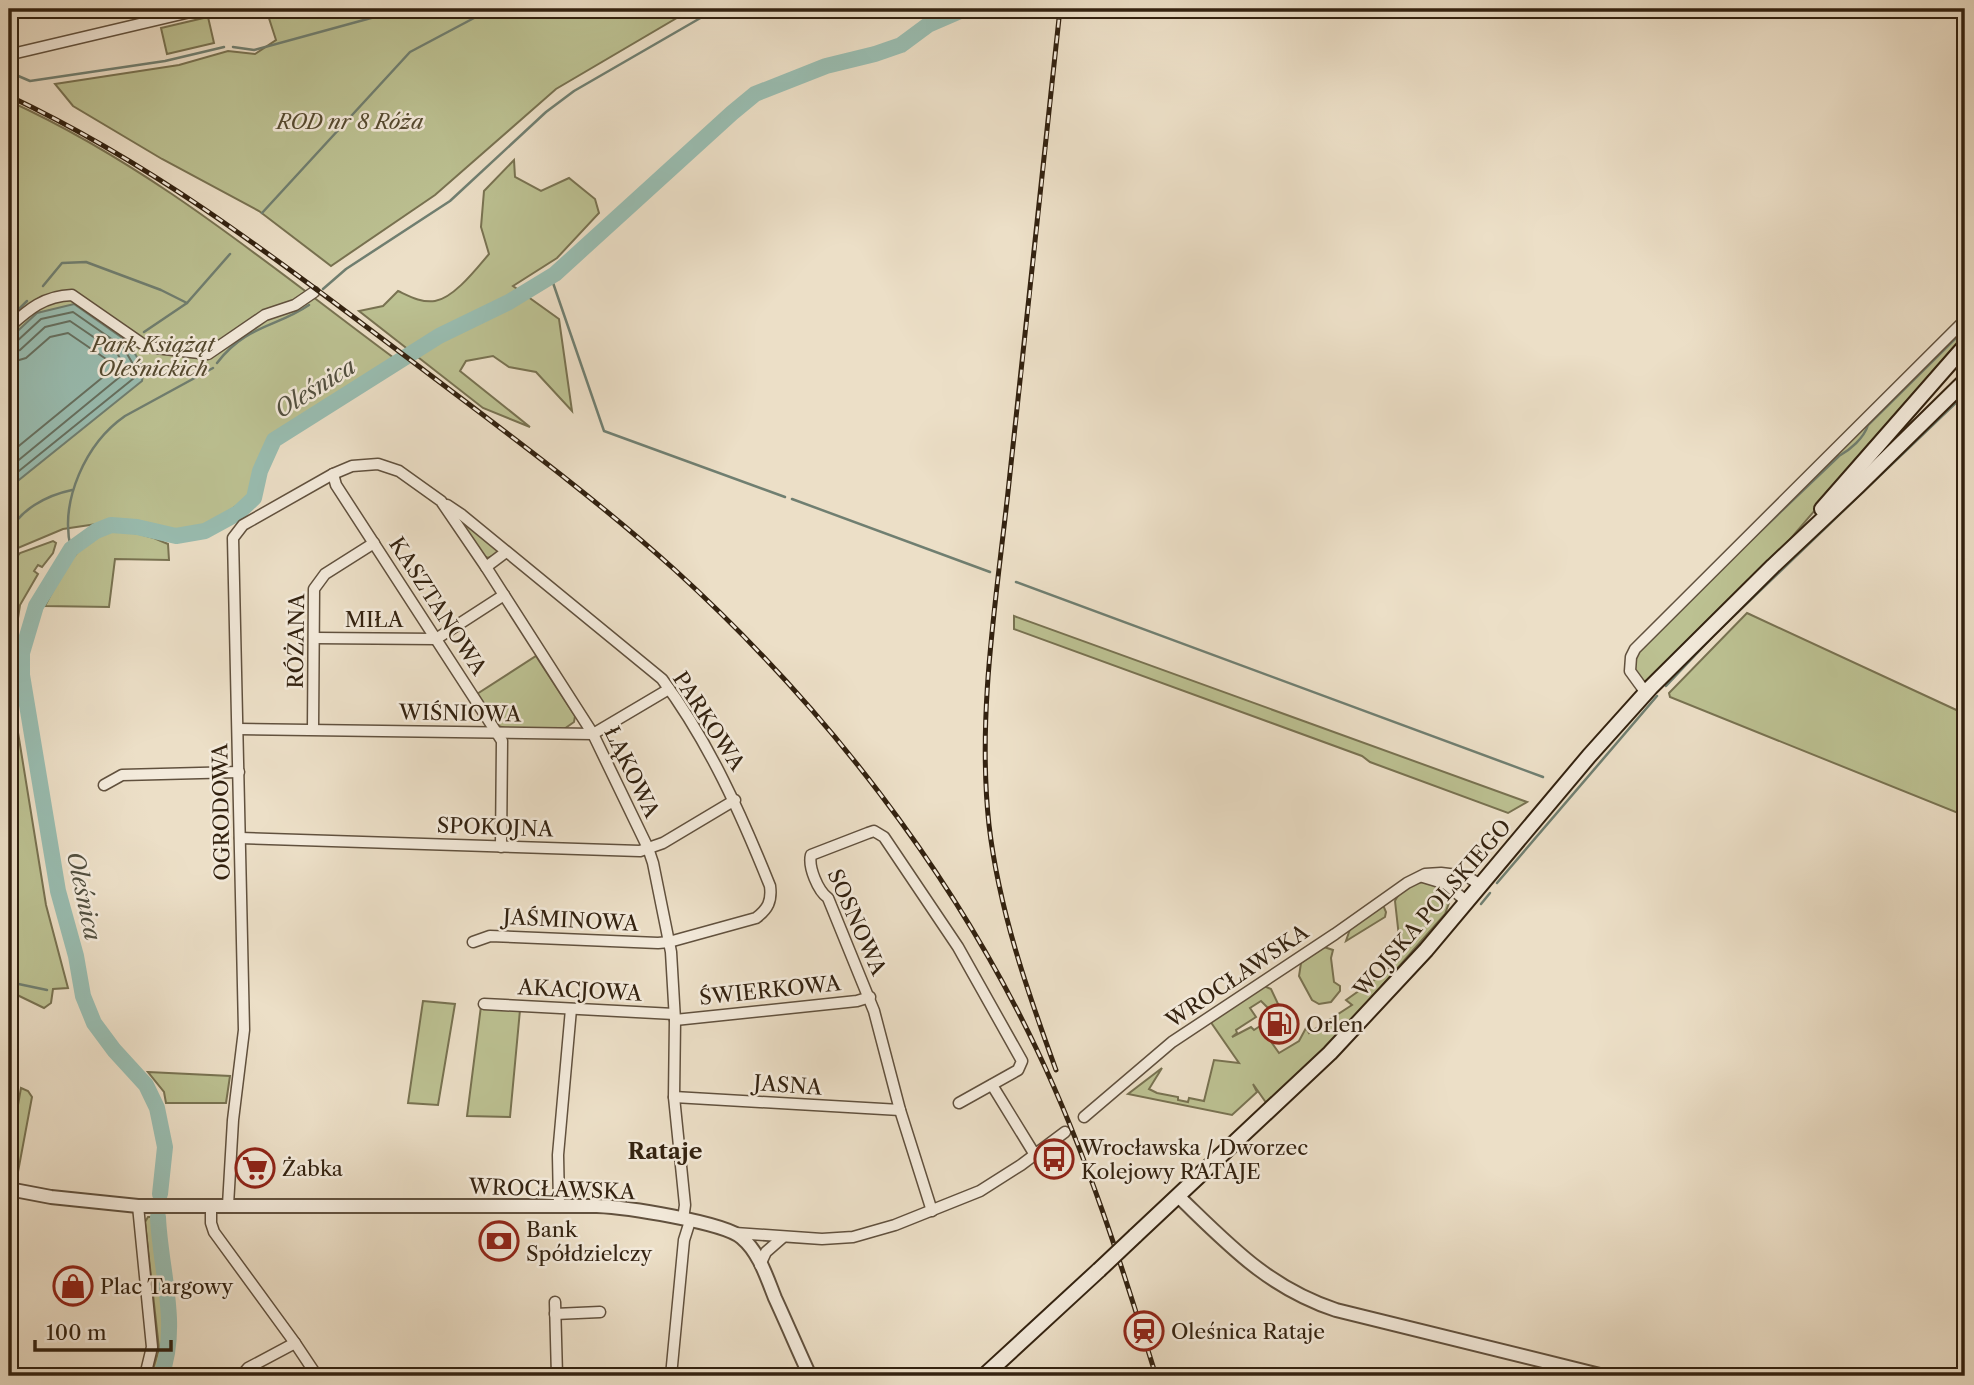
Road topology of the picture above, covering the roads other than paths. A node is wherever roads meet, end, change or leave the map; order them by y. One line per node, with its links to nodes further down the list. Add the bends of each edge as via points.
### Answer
1 (203, 9): 2 (street)
2 (12, 54)
3 (314, 292): 5 (street, via 295,305 265,315 208,354 147,347 72,295 35,304)
4 (1965, 320): 18 (street, via 1635,649 1630,671)
5 (9, 327)
6 (1965, 346): 12 (main road)
7 (1965, 381): 12 (main road)
8 (332, 474): 9 (street, ŁĄKOWA, via 366,463 389,467); 10 (street, KASZTANOWA); 19 (street, OGRODOWA, via 243,525 233,538)
9 (441, 501): 11 (street, PARKOWA); 13 (street, ŁĄKOWA)
10 (374, 543): 15 (street, RÓŻANA, via 319,580 314,589); 16 (street, KASZTANOWA)
11 (506, 552): 13 (street); 17 (street, PARKOWA)
12 (1773, 566): 18 (main road, WOJSKA POLSKIEGO)
13 (486, 567): 14 (street, ŁĄKOWA)
14 (505, 595): 16 (street); 22 (street, ŁĄKOWA)
15 (315, 638): 16 (street, MIŁA); 20 (street, RÓŻANA)
16 (436, 639): 21 (street, KASZTANOWA)
17 (669, 688): 22 (street); 25 (street, PARKOWA)
18 (1646, 693): 30 (main road, WOJSKA POLSKIEGO)
19 (238, 729): 20 (street, WIŚNIOWA); 23 (street, OGRODOWA)
20 (313, 729): 21 (street, WIŚNIOWA)
21 (498, 733): 22 (street, WIŚNIOWA); 27 (street, KASZTANOWA, via 502,741)
22 (593, 734): 28 (street, ŁĄKOWA)
23 (239, 772): 24 (street, via 122,775); 26 (street, OGRODOWA)
24 (103, 785)
25 (735, 800): 28 (street, SPOKOJNA); 33 (street, PARKOWA, via 770,886 769,905 756,918)
26 (240, 838): 27 (street, SPOKOJNA); 48 (street, OGRODOWA, via 244,1030)
27 (501, 847): 28 (street, SPOKOJNA)
28 (648, 848): 33 (street, ŁĄKOWA)
29 (1419, 877): 30 (street, WROCŁAWSKA, via 1455,874); 31 (street, via 1441,882); 42 (street, WROCŁAWSKA, via 1196,1025)
30 (1481, 886): 31 (main road, WOJSKA POLSKIEGO)
31 (1467, 902): 46 (main road, WOJSKA POLSKIEGO, via 1329,1054)
32 (473, 942): 33 (street, JAŚMINOWA, via 490,936)
33 (669, 942): 37 (street, ŁĄKOWA)
34 (870, 997): 37 (street, ŚWIERKOWA); 38 (street, SOSNOWA, via 810,859 874,831 884,836 958,947 1020,1056 1018,1070); 41 (street, SOSNOWA)
35 (484, 1004): 36 (street, AKACJOWA)
36 (571, 1009): 37 (street, AKACJOWA); 49 (street, via 558,1155)
37 (675, 1017): 39 (street, ŁĄKOWA)
38 (992, 1085): 40 (street, SOSNOWA); 44 (street)
39 (674, 1097): 41 (street, JASNA); 52 (street, ŁĄKOWA)
40 (959, 1103)
41 (900, 1111): 51 (street, SOSNOWA)
42 (1084, 1117)
43 (1065, 1132): 44 (street, WROCŁAWSKA)
44 (1035, 1155): 51 (street, WROCŁAWSKA, via 980,1191)
45 (9, 1189): 50 (street, WROCŁAWSKA)
46 (1178, 1196): 66 (main road, WOJSKA POLSKIEGO, bridge); 67 (street, via 1249,1264 1312,1302)
47 (211, 1205): 48 (street, WROCŁAWSKA); 50 (street, WROCŁAWSKA); 59 (street, via 214,1232)
48 (228, 1205): 49 (street, WROCŁAWSKA)
49 (559, 1205): 52 (street, WROCŁAWSKA, via 627,1208)
50 (138, 1206): 60 (street, via 152,1347)
51 (932, 1211): 54 (street, WROCŁAWSKA, via 853,1237)
52 (686, 1220): 53 (street, WROCŁAWSKA); 64 (street, ŁĄKOWA)
53 (735, 1233): 54 (street, WROCŁAWSKA); 55 (street)
54 (782, 1238): 55 (street, via 766,1252)
55 (760, 1265): 65 (street)
56 (555, 1302): 58 (street)
57 (600, 1312): 58 (street)
58 (555, 1314): 63 (street)
59 (295, 1343): 61 (street); 62 (street)
60 (145, 1376)
61 (241, 1376)
62 (317, 1376)
63 (556, 1376)
64 (671, 1376)
65 (810, 1376)
66 (984, 1376)
67 (1604, 1376)

